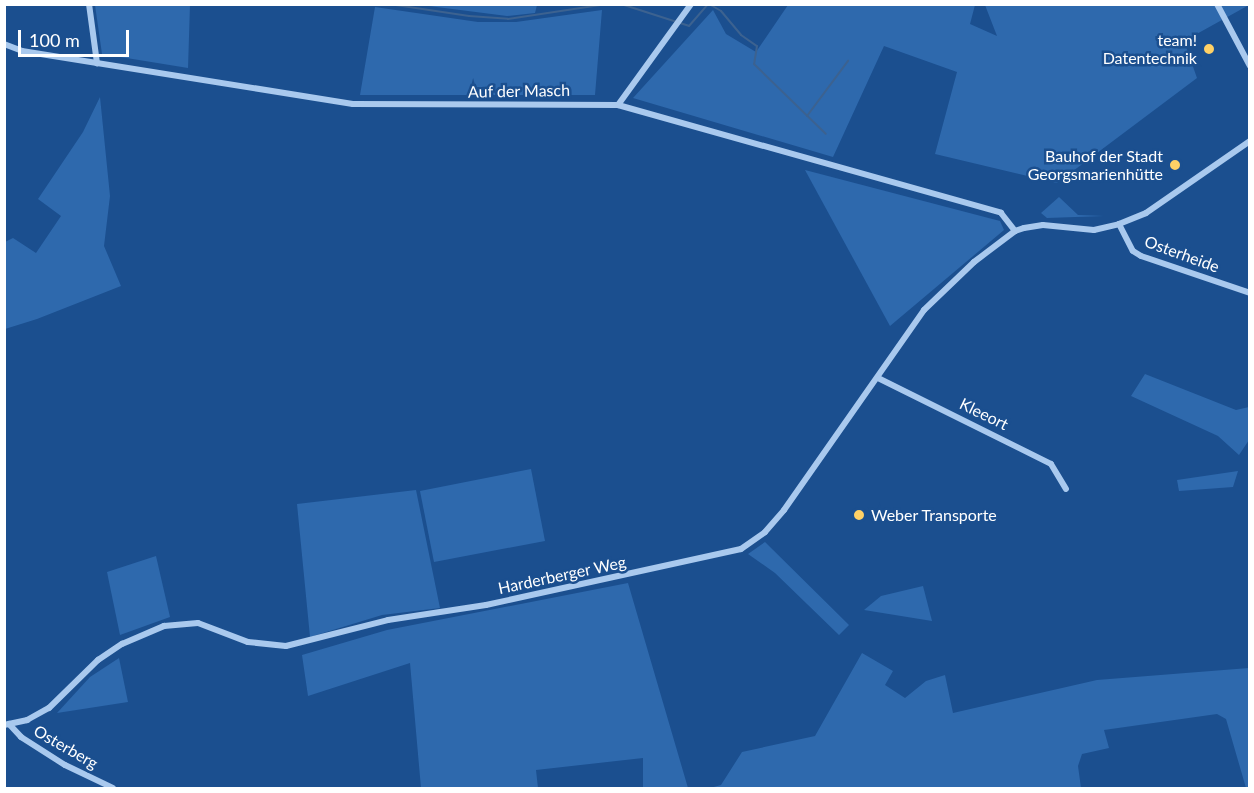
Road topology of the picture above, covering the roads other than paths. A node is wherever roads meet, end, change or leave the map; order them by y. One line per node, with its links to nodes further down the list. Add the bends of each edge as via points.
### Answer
1 (89, 4): 5 (street)
2 (691, 4): 7 (street)
3 (1217, 4): 6 (street)
4 (4, 44): 5 (street, Auf der Masch, via 22,51)
5 (97, 63): 7 (street, Auf der Masch, via 353,104)
6 (1250, 66)
7 (618, 105): 10 (street, Auf der Masch, via 1001,213)
8 (1250, 141): 9 (street, via 1173,197)
9 (1119, 225): 10 (street, via 1094,230 1034,225); 11 (street, Osterheide, via 1133,251 1141,256)
10 (1015, 231): 12 (street, Harderberger Weg, via 974,262 924,310)
11 (1250, 293)
12 (878, 378): 13 (street, Kleeort, via 1051,464); 14 (street, Harderberger Weg, via 784,510 765,532 741,549 486,605 388,620 286,646 248,642 198,623 164,626 122,644 98,660 50,708)
13 (1066, 489)
14 (7, 725): 15 (street, Osterberg, via 65,765)
15 (113, 789)

